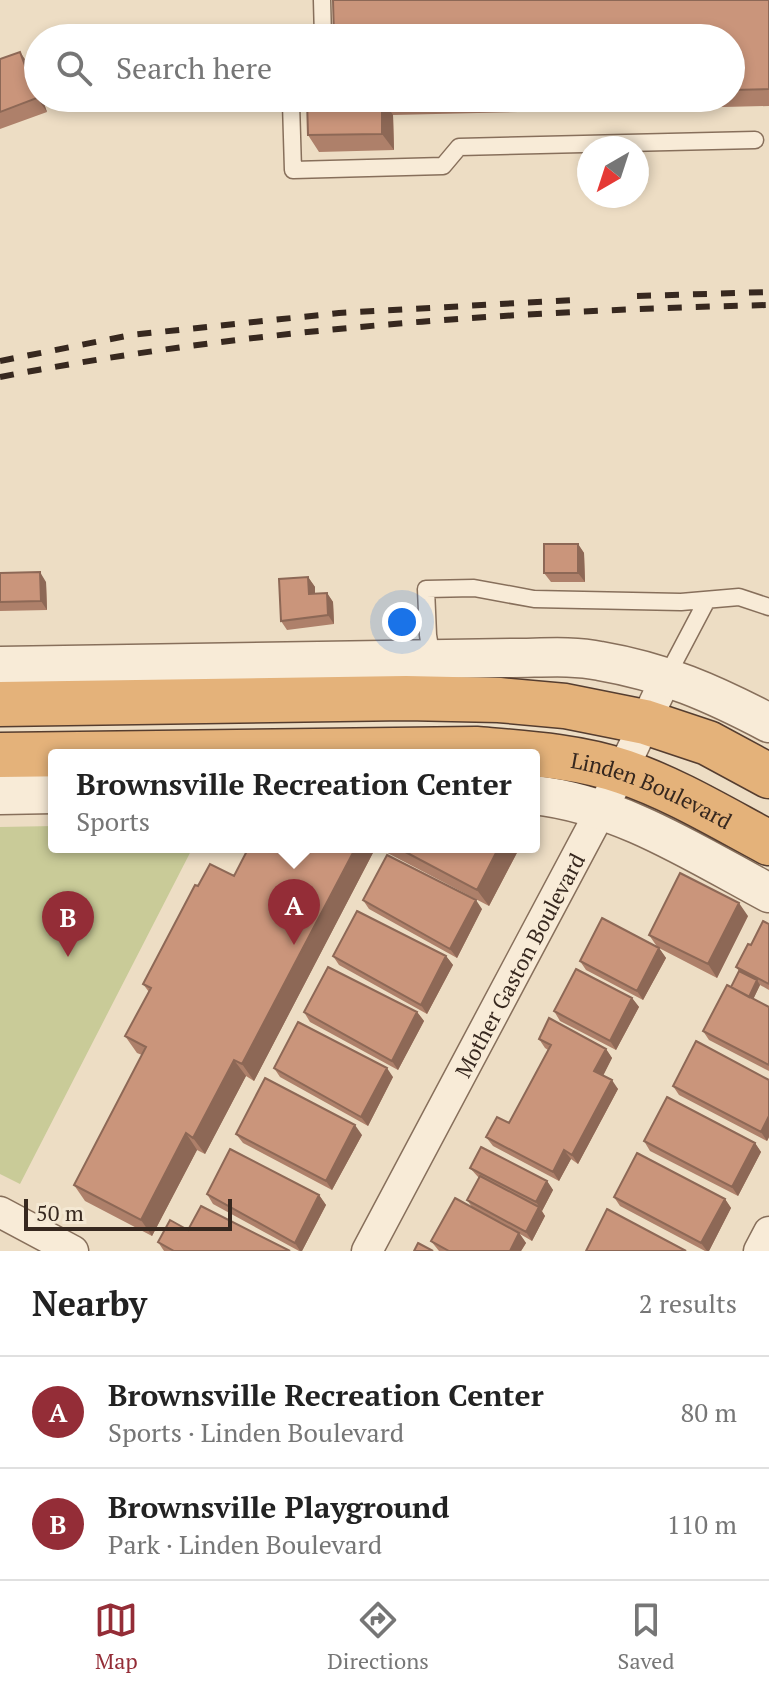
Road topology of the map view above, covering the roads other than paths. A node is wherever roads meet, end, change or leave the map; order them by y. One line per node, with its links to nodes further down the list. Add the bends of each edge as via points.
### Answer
1 (322, 0): 2 (lane)
2 (323, 24)
3 (291, 112): 4 (lane, via 293,170 443,166 459,147)
4 (755, 140)
5 (707, 600): 6 (lane, via 739,597); 7 (lane, via 534,599 474,588 426,589); 9 (lane)
6 (769, 607)
7 (432, 659): 8 (street); 9 (street, via 597,660)
8 (0, 666)
9 (667, 676): 11 (street, Mother Gaston Boulevard); 12 (street)
10 (0, 704): 11 (highway, via 499,700)
11 (645, 722): 16 (street, Mother Gaston Boulevard); 17 (highway, via 708,743)
12 (769, 723)
13 (48, 754): 15 (highway, Linden Boulevard)
14 (540, 754): 16 (highway, Linden Boulevard)
15 (0, 755)
16 (622, 771): 21 (street, Mother Gaston Boulevard); 22 (highway, Linden Boulevard)
17 (769, 776)
18 (48, 794): 19 (street)
19 (0, 795)
20 (540, 797): 21 (street, Linden Boulevard)
21 (601, 812): 23 (street, Linden Boulevard, via 654,832); 27 (street, Mother Gaston Boulevard)
22 (769, 843)
23 (769, 893)
24 (6, 1223): 26 (street)
25 (769, 1232): 28 (street)
26 (73, 1251)
27 (367, 1251)
28 (759, 1251)

